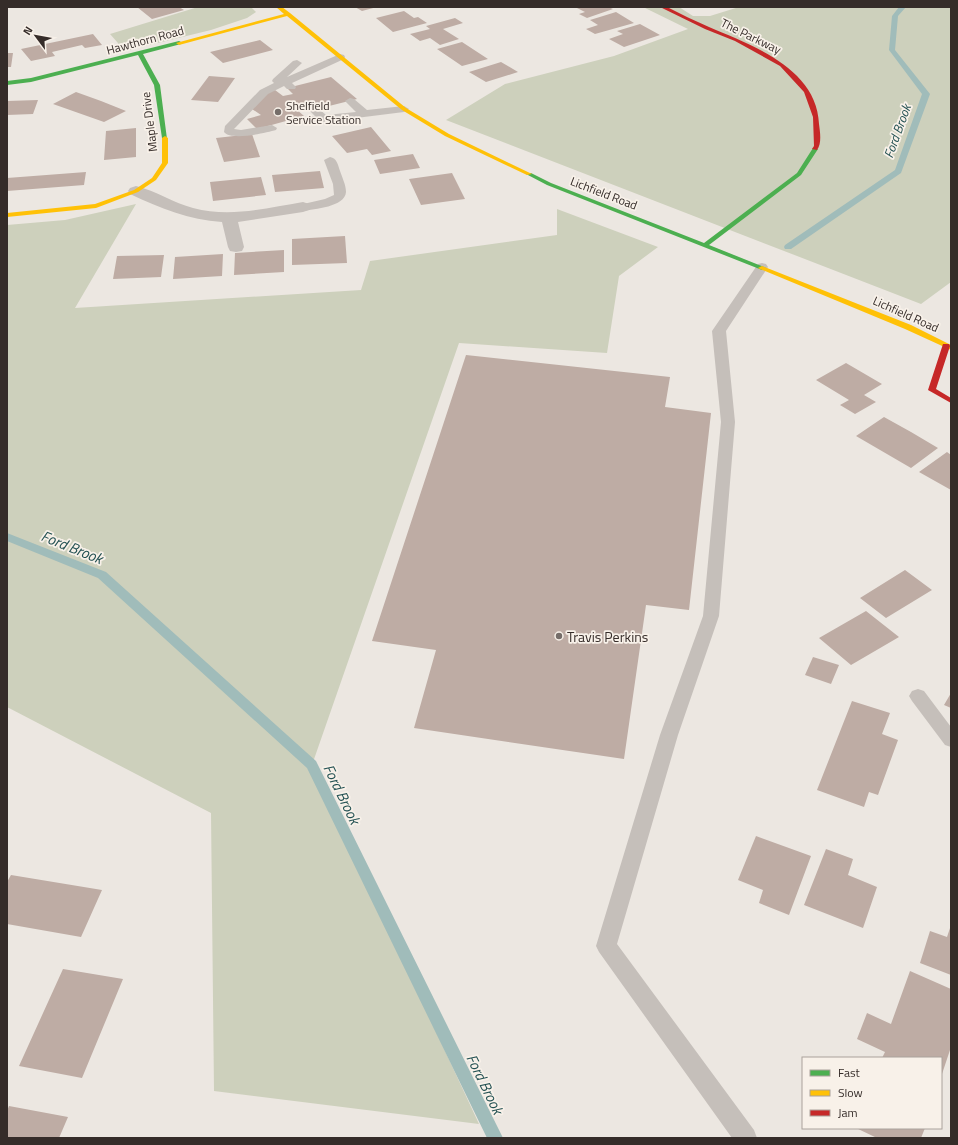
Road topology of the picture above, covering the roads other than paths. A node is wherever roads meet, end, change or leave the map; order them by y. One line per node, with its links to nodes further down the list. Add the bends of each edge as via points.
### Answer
1 (279, 7): 3 (main road, Lichfield Road)
2 (663, 7): 26 (main road, The Parkway, via 737,40 782,65 807,91 816,117 817,146 799,174)
3 (288, 14): 4 (main road, Hawthorn Road); 5 (main road, Lichfield Road)
4 (140, 54): 9 (main road, Hawthorn Road, via 31,80); 22 (main road, Maple Drive, via 157,85 166,144 165,163 154,179)
5 (340, 57): 6 (lane); 14 (main road, Lichfield Road)
6 (314, 69): 7 (lane); 8 (lane)
7 (300, 76): 10 (lane); 11 (lane, via 288,85); 11 (lane, via 294,66)
8 (325, 79)
9 (7, 83)
10 (308, 83)
11 (264, 92): 20 (lane, via 229,128 230,132 241,133)
12 (350, 101): 16 (lane)
13 (333, 105): 17 (lane)
14 (404, 109): 16 (lane); 26 (main road, Lichfield Road, via 447,135 549,184)
15 (314, 110): 18 (lane)
16 (365, 114): 17 (lane)
17 (345, 116): 18 (lane)
18 (324, 119): 19 (lane)
19 (304, 120)
20 (272, 128)
21 (330, 160): 23 (lane, via 338,181 340,197 335,201)
22 (136, 191): 24 (main road, Maple Drive, via 96,206); 25 (street, via 190,213)
23 (303, 207): 25 (street)
24 (7, 215)
25 (229, 218): 27 (street)
26 (705, 245): 28 (main road, Lichfield Road)
27 (236, 247)
28 (762, 267): 29 (main road, Lichfield Road, via 908,327); 33 (lane, via 719,331 728,422 711,616 669,735 606,946)
29 (949, 347): 30 (main road, via 932,390)
30 (951, 401)
31 (918, 696): 32 (lane)
32 (951, 740)
33 (746, 1138)

